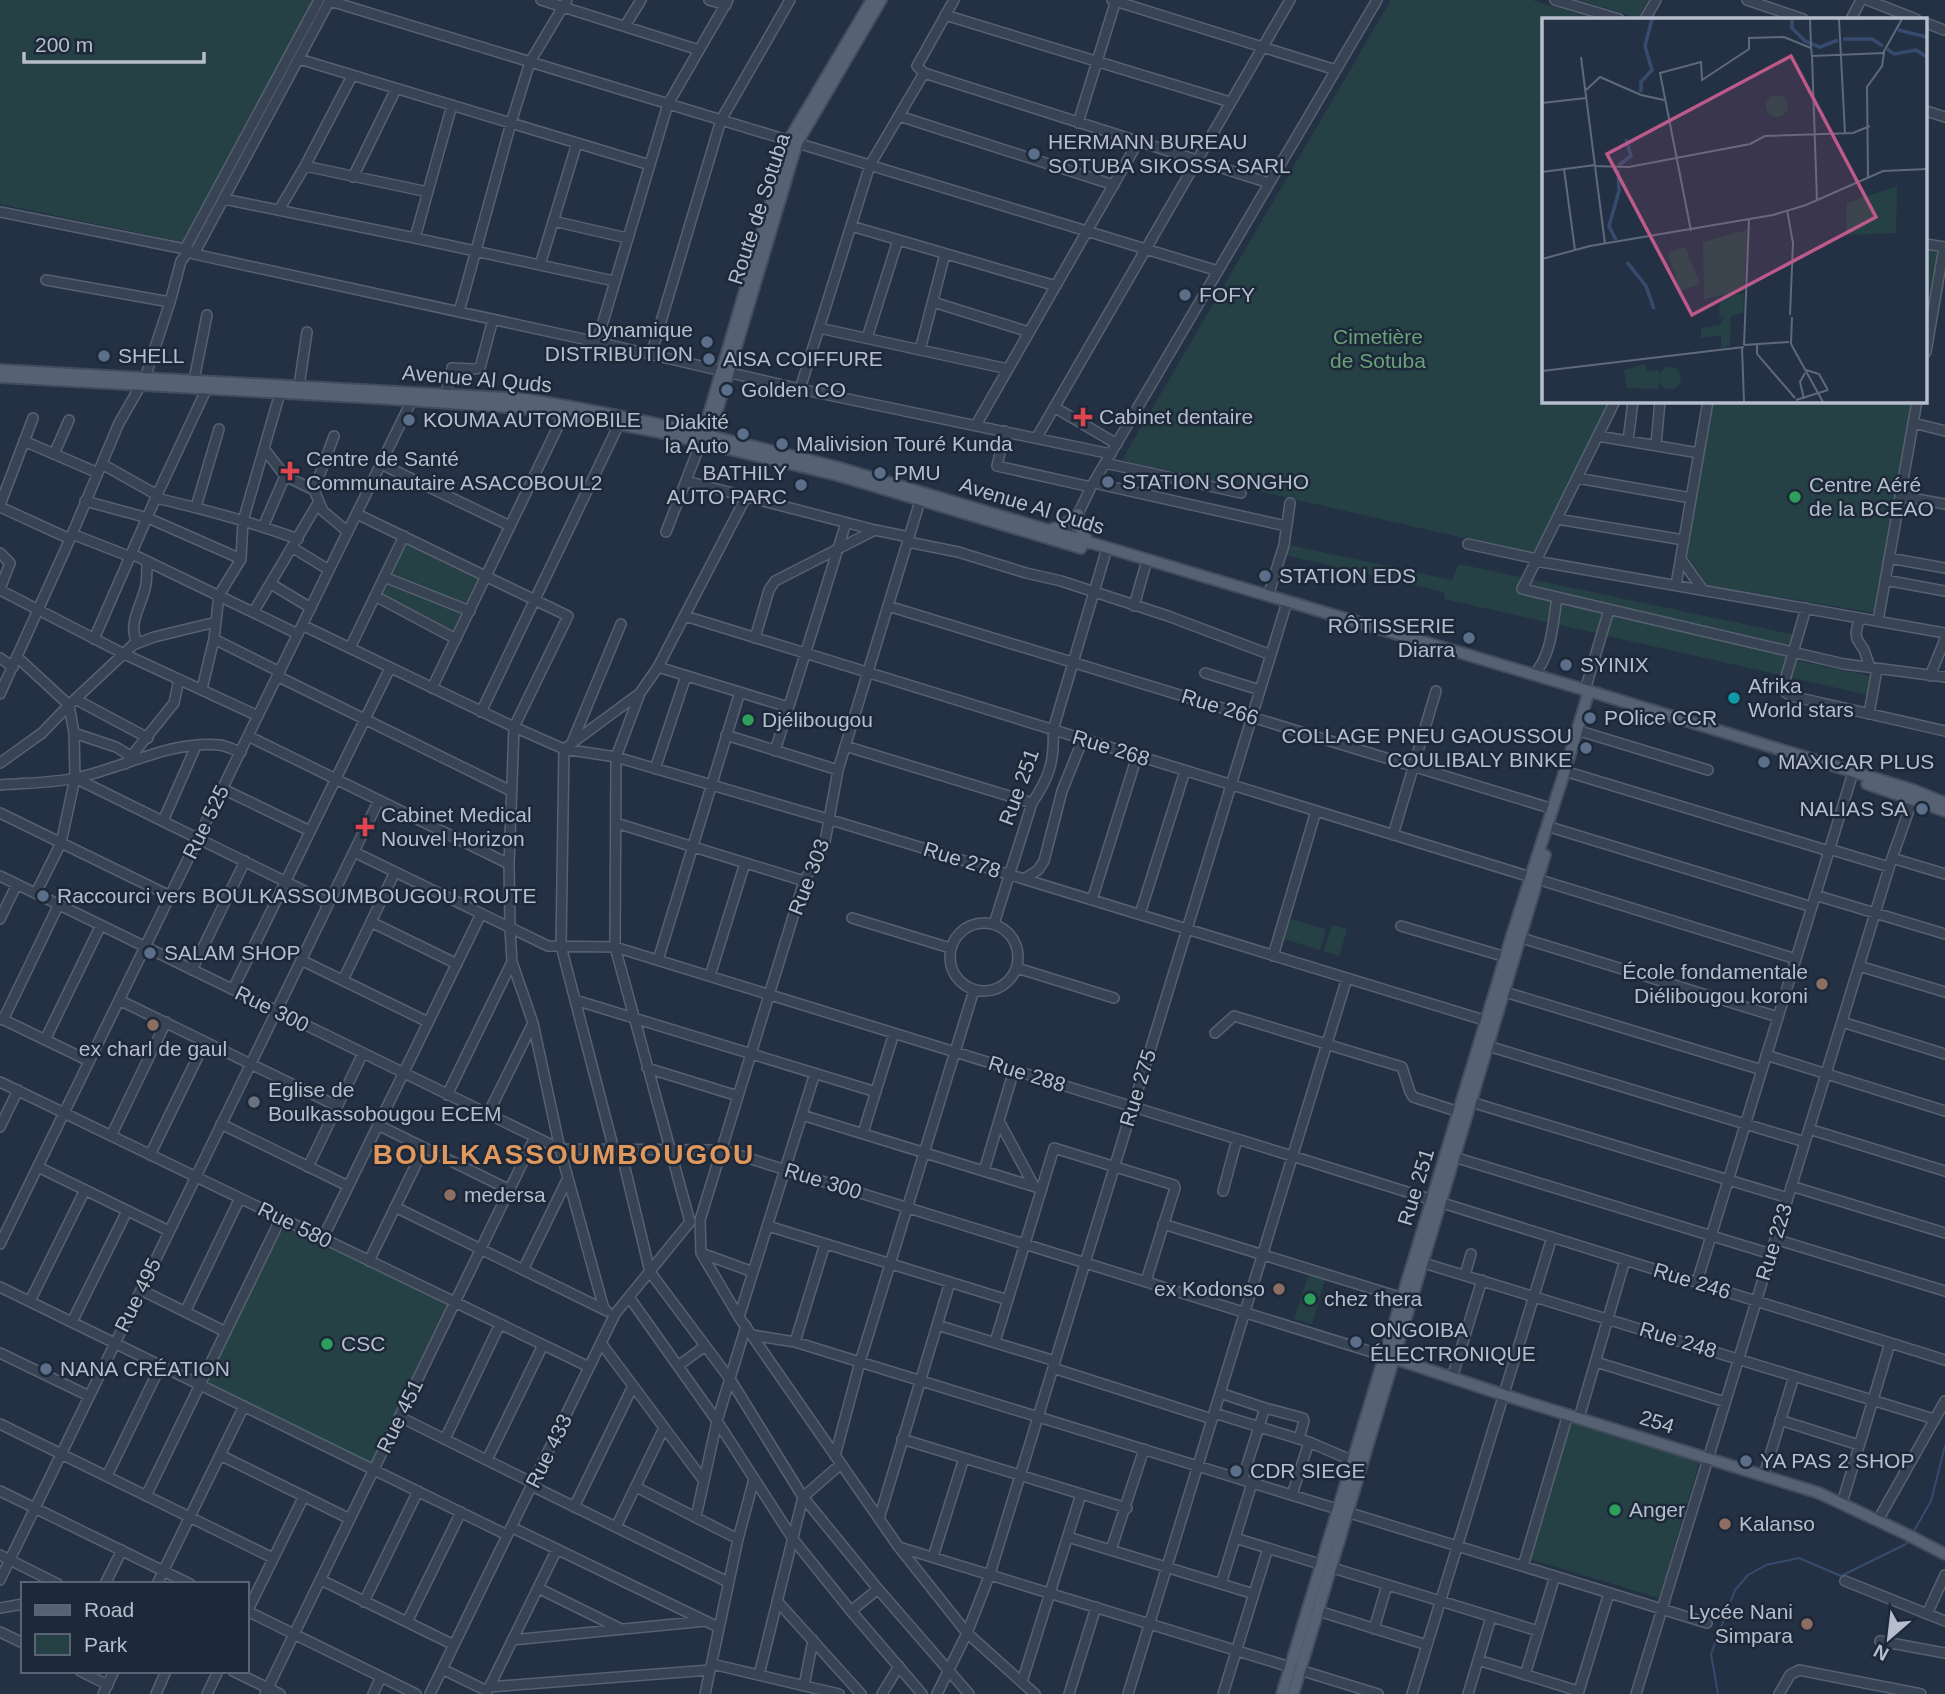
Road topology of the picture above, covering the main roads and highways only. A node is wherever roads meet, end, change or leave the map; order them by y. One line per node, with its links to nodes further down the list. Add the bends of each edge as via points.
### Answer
1 (872, 0): 3 (main road, Route de Sotuba)
2 (881, 0): 3 (main road, Route de Sotuba)
3 (793, 142): 9 (main road, Route de Sotuba)
4 (0, 369): 6 (main road, Avenue Al Quds)
5 (0, 377): 6 (main road, Avenue Al Quds)
6 (142, 382): 7 (main road, Avenue Al Quds, via 206,390); 7 (main road, Avenue Al Quds, via 194,380)
7 (413, 396): 8 (main road, Avenue Al Quds); 8 (main road, Avenue Al Quds, via 523,399)
8 (621, 421): 9 (main road, Avenue Al Quds)
9 (705, 439): 10 (main road, Avenue Al Quds, via 836,467); 11 (main road, Avenue Al Quds)
10 (1049, 530): 11 (main road, Avenue Al Quds); 12 (main road, via 1078,514)
11 (1061, 538): 12 (main road, Avenue Al Quds); 13 (main road, Avenue Al Quds, via 1105,555)
12 (1089, 542): 13 (main road, Avenue Al Quds)
13 (1286, 605): 14 (main road, Avenue Al Quds); 14 (main road, Avenue Al Quds)
14 (1589, 694): 15 (main road, Avenue Al Quds); 15 (main road, Avenue Al Quds); 18 (main road, Rue 251); 18 (main road, Rue 251, via 1583,732)
15 (1914, 795): 16 (main road, Avenue Al Quds); 17 (main road, Avenue Al Quds)
16 (1945, 803)
17 (1945, 811)
18 (1534, 879): 19 (main road, Rue 251)
19 (1516, 936): 20 (main road, Rue 251, via 1459,1112); 20 (main road, Rue 251, via 1505,992)
20 (1436, 1201): 21 (main road, Rue 251)
21 (1389, 1357): 22 (main road, 254, via 1819,1493); 23 (main road, Rue 251)
22 (1945, 1554)
23 (1295, 1668): 24 (main road, Rue 251); 25 (main road, Rue 251)
24 (1282, 1694)
25 (1293, 1694)

